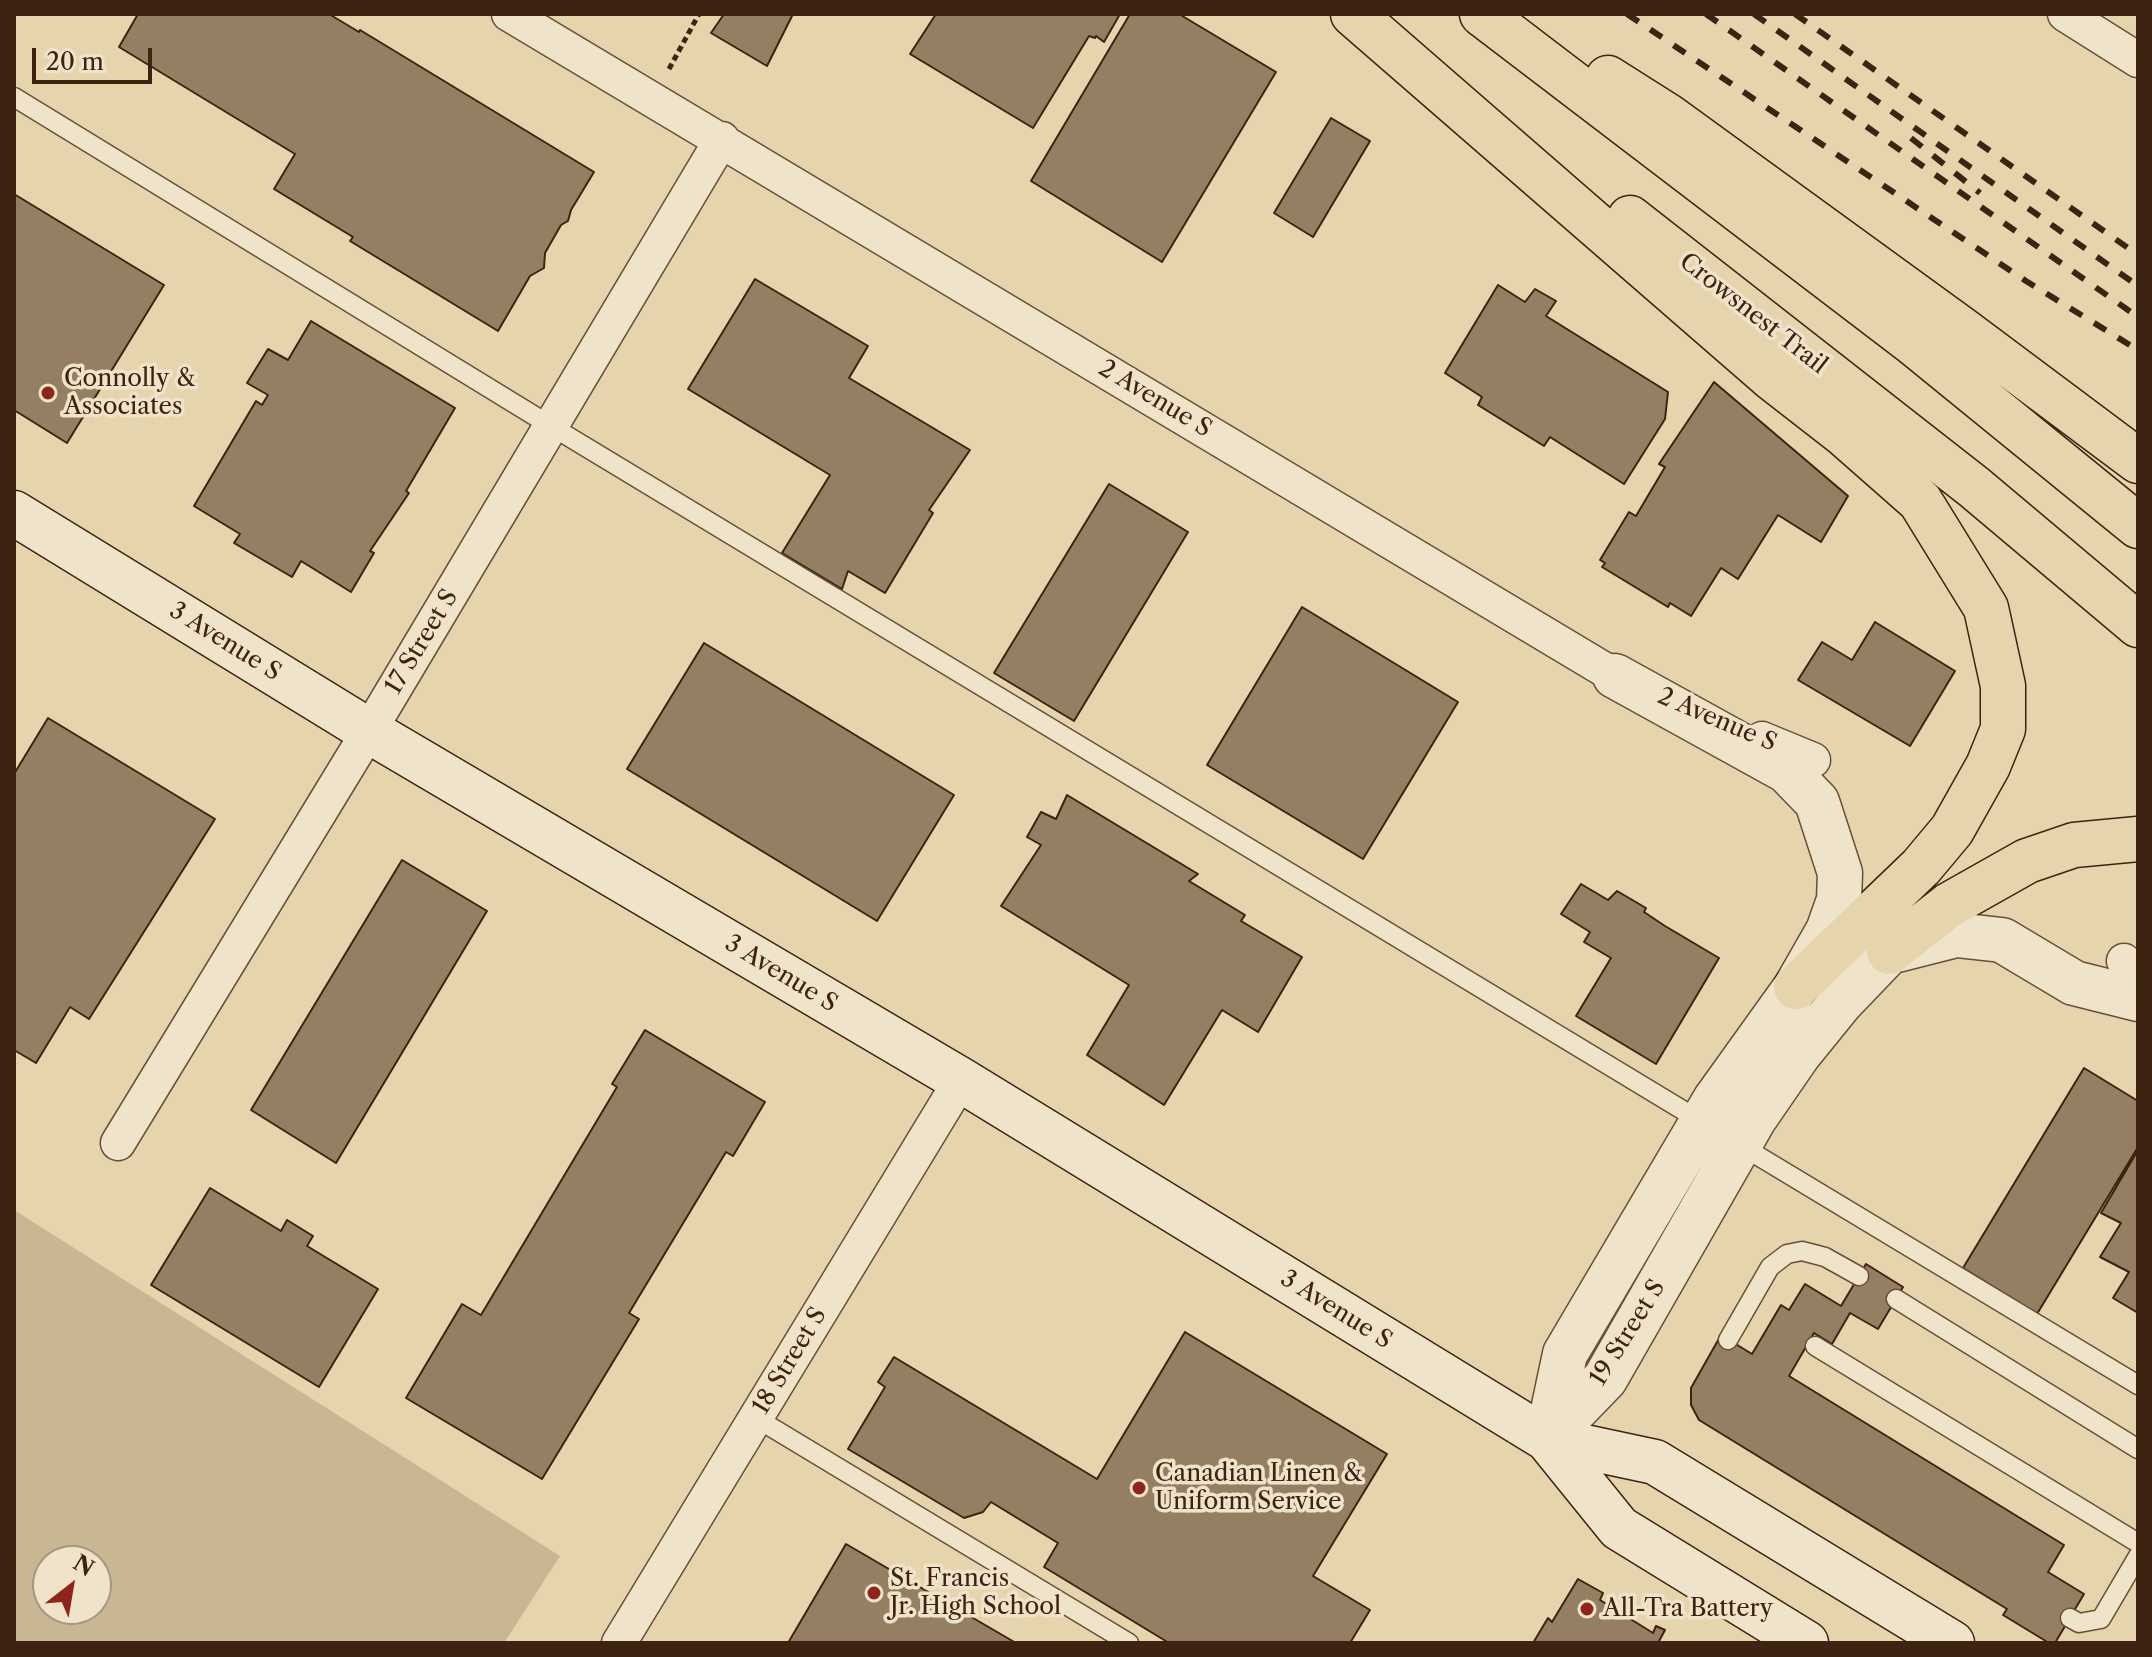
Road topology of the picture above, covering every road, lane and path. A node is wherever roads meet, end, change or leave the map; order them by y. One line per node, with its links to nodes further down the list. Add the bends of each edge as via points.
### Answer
1 (509, 14): 10 (street, 2 Avenue S)
2 (699, 14): 10 (path)
3 (1353, 14): 23 (highway, via 1920,501 1986,608 2003,686 2003,729 1988,766 1952,830 1921,867)
4 (1360, 14): 16 (highway, Crowsnest Trail, via 1949,468)
5 (1482, 14): 15 (highway, via 1899,332)
6 (1506, 14): 13 (highway, via 1668,116)
7 (2065, 14): 8 (street)
8 (2138, 60)
9 (14, 97): 12 (lane)
10 (652, 100): 11 (street, 2 Avenue S)
11 (722, 139): 12 (street, 17 Street S); 17 (street, 2 Avenue S)
12 (551, 426): 18 (street, 17 Street S); 25 (lane)
13 (2138, 461)
14 (14, 513): 18 (main road, 3 Avenue S)
15 (2129, 517)
16 (2138, 625)
17 (1615, 676): 19 (street, 2 Avenue S); 23 (main road, 19 Street S, via 1787,771 1817,802 1840,873 1839,900)
18 (369, 731): 24 (main road, 3 Avenue S); 26 (street, 17 Street S)
19 (1813, 760)
20 (2138, 839): 21 (highway, via 2074,845 2027,861 1949,905)
21 (1889, 952): 22 (main road, via 1956,935 2002,940 2074,983); 25 (main road, 19 Street S)
22 (2133, 980)
23 (1796, 987): 25 (main road, 19 Street S)
24 (961, 1080): 32 (street, 18 Street S); 33 (main road, 3 Avenue S)
25 (1721, 1133): 31 (lane); 33 (main road, 19 Street S, via 1605,1379)
26 (118, 1143)
27 (1859, 1276): 29 (lane, via 1825,1257 1802,1251 1787,1254 1770,1267)
28 (1896, 1299): 34 (lane)
29 (1728, 1340)
30 (1815, 1346): 35 (lane)
31 (2138, 1385)
32 (756, 1418): 38 (street, 18 Street S); 39 (lane)
33 (1547, 1439): 40 (main road, 3 Avenue S, via 1619,1528); 41 (main road, 3 Avenue S, via 1655,1462)
34 (2138, 1449)
35 (2138, 1543)
36 (2138, 1556): 37 (lane, via 2101,1619 2079,1623)
37 (2070, 1618)
38 (619, 1643)
39 (1129, 1643)
40 (1806, 1643)
41 (1952, 1643)

